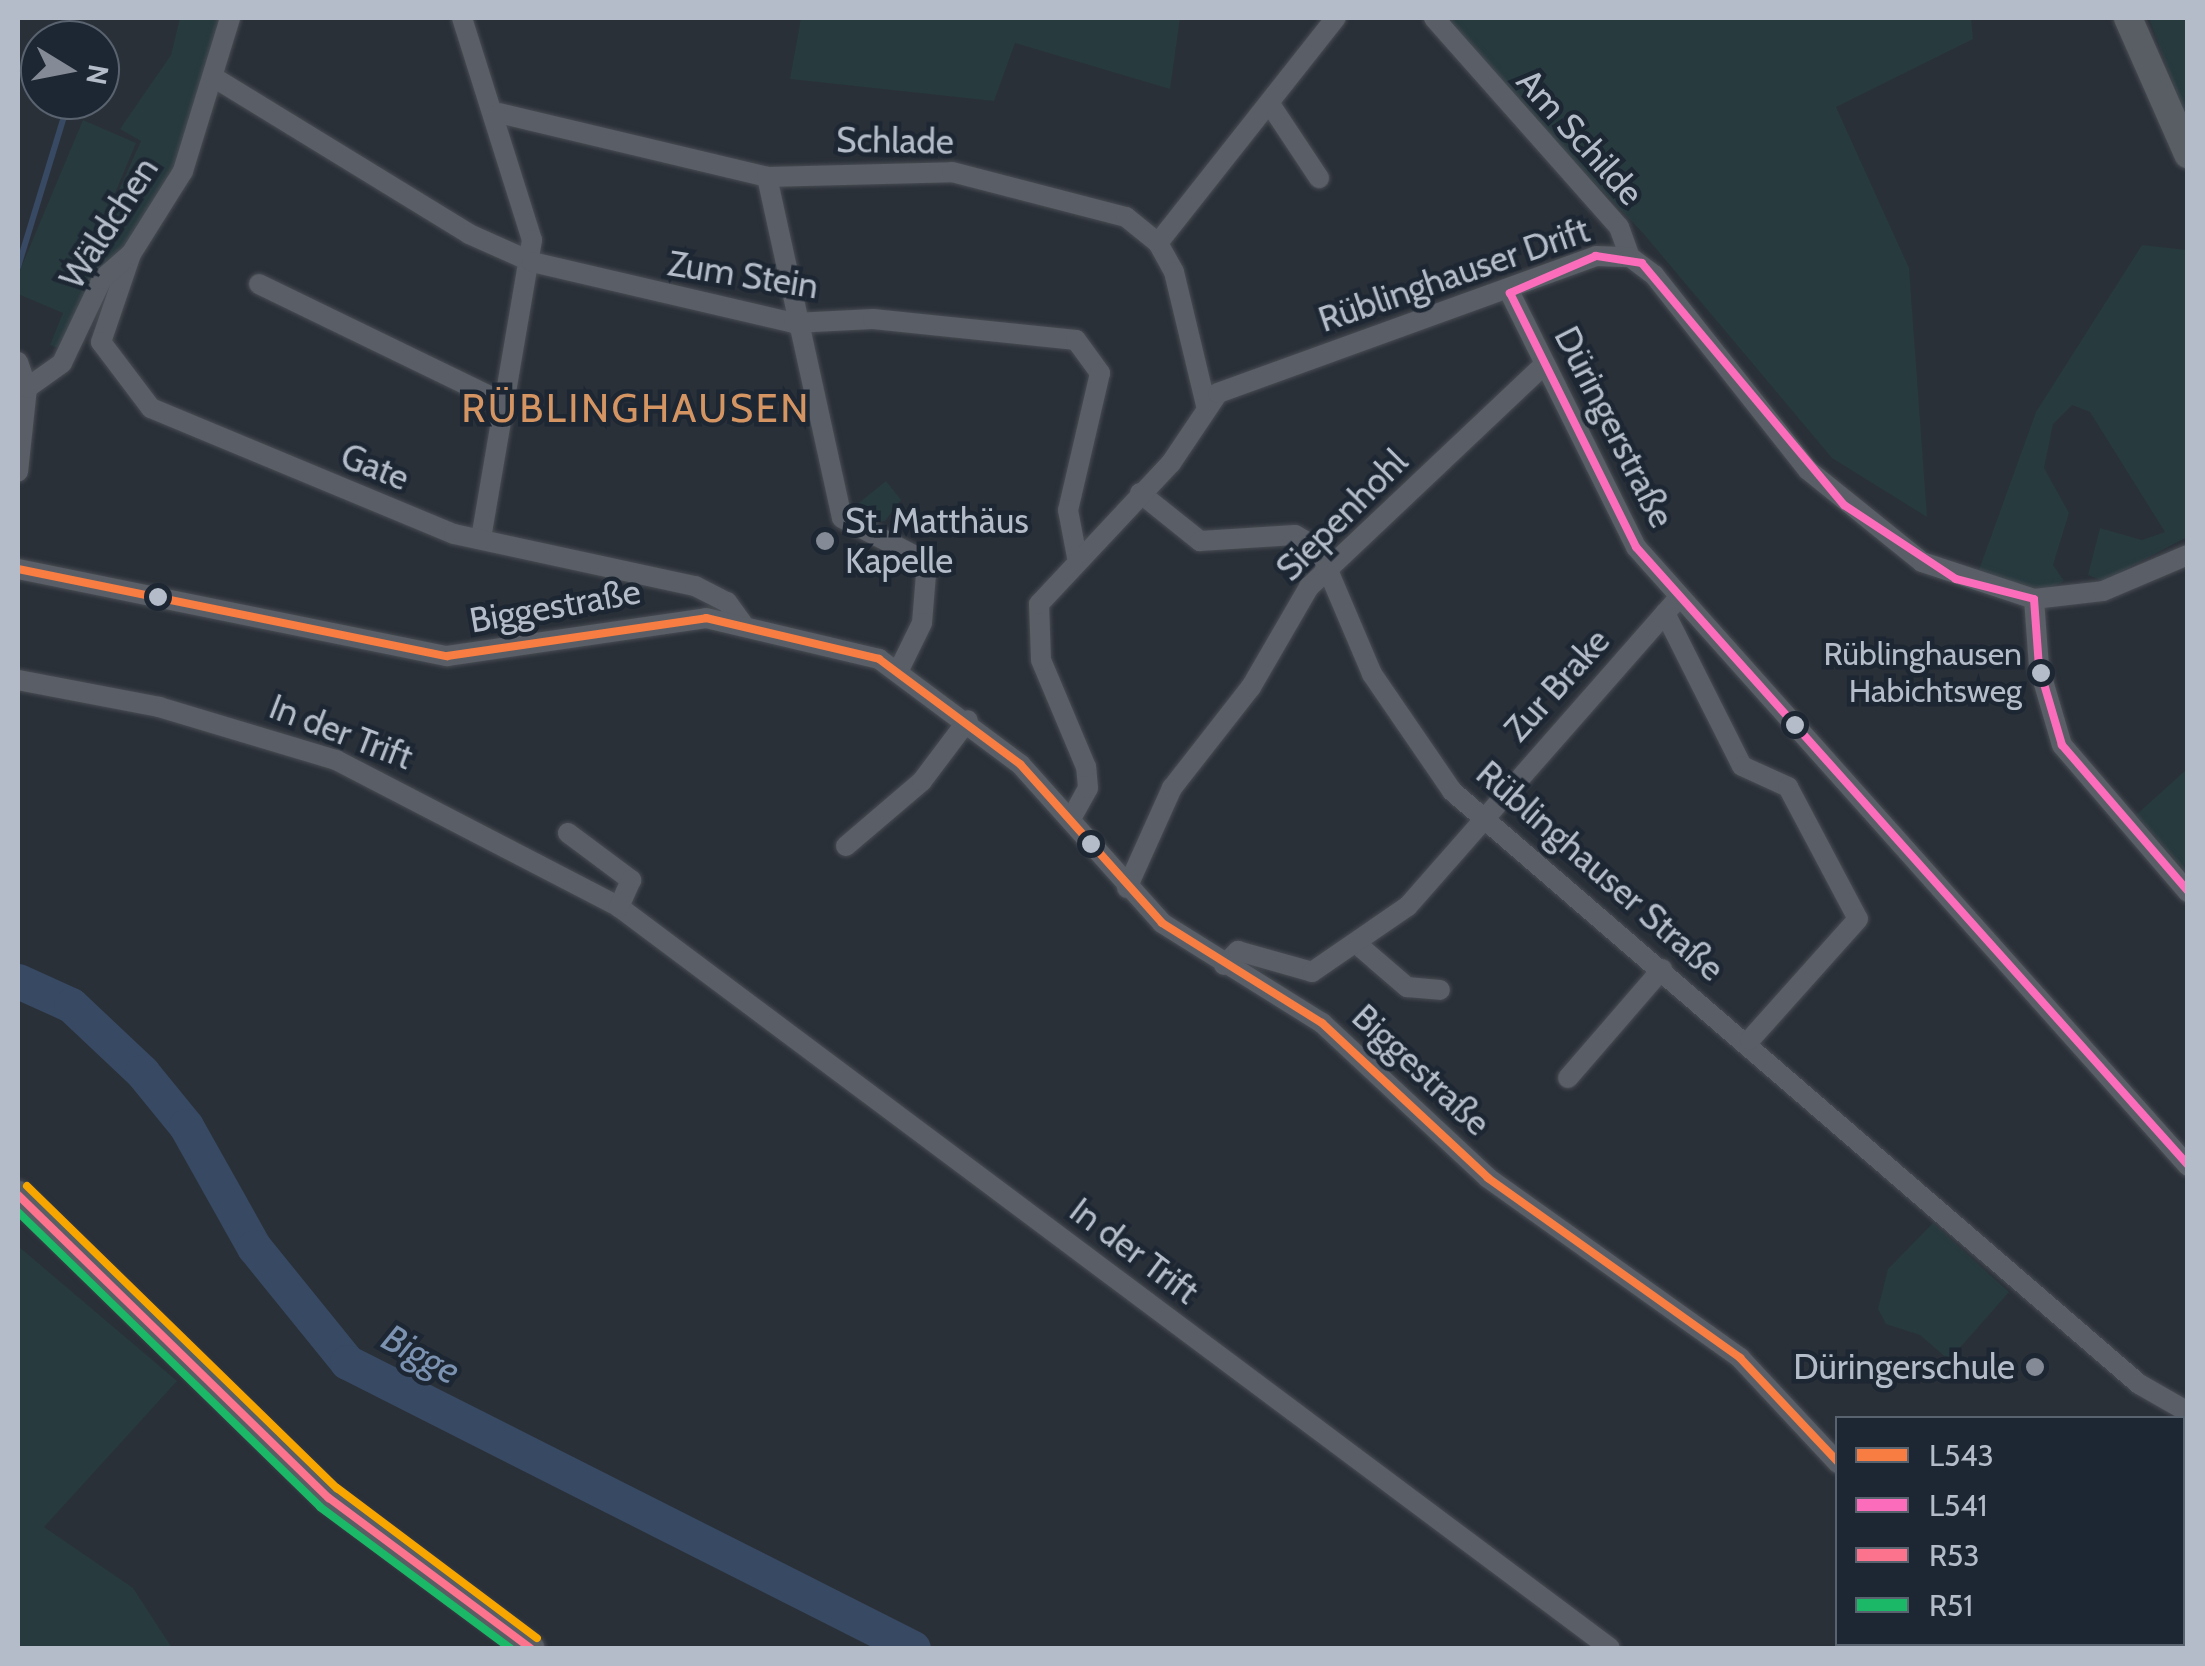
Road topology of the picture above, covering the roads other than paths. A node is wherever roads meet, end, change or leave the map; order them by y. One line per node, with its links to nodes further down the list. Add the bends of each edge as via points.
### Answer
1 (230, 18): 6 (street, Wäldchen)
2 (462, 18): 8 (street)
3 (1336, 18): 7 (street)
4 (1434, 18): 14 (street, Am Schilde, via 1618,227)
5 (2128, 18): 9 (main road)
6 (218, 80): 13 (street, Wäldchen, via 183,171); 15 (street, Zum Stein, via 468,234)
7 (1270, 104): 11 (street); 12 (street)
8 (499, 114): 10 (street, Schlade); 15 (street)
9 (2188, 154)
10 (767, 178): 12 (street, Schlade, via 952,172 1110,211); 18 (street)
11 (1319, 178)
12 (1158, 242): 23 (street)
13 (131, 254): 21 (street, Wäldchen, via 102,279 62,363); 26 (street, Gate, via 101,342 151,408)
14 (1630, 257): 17 (street, Rüblinghauser Drift, via 1596,256); 31 (street, Rüblinghauser Drift, via 1844,505 1956,579)
15 (532, 262): 18 (street, Zum Stein); 22 (street)
16 (259, 284): 22 (street)
17 (1510, 294): 20 (street, Düringerstraße); 23 (street, Rüblinghauser Drift, via 1244,377)
18 (794, 323): 28 (street, Zum Stein, via 890,320 1076,340 1100,373 1068,510); 34 (street, via 842,518 927,562 922,623)
19 (18, 362): 21 (street)
20 (1544, 365): 29 (street, Siepenhohl); 32 (street, Düringerstraße)
21 (27, 388): 24 (street)
22 (506, 404): 26 (street)
23 (1206, 406): 25 (street, Rüblinghauser Drift)
24 (18, 472)
25 (1140, 493): 28 (street, Rüblinghauser Drift); 29 (street, via 1187,537 1295,535)
26 (481, 539): 33 (street, Gate, via 695,586 728,602)
27 (2188, 555): 31 (street, Rüblinghauser Drift, via 2103,591)
28 (1078, 558): 37 (street, Rüblinghauser Drift, via 1039,604 1035,633 1086,767 1088,788)
29 (1331, 564): 38 (street, Rüblinghauser Straße, via 1372,674); 41 (street, Siepenhohl, via 1295,606 1250,688 1200,741)
30 (18, 570): 33 (street, Biggestraße, via 447,656 522,652 666,620)
31 (2034, 599): 42 (street, via 2038,667 2062,744)
32 (1672, 605): 38 (street, Zur Brake); 48 (street, Düringerstraße, via 1742,766 1788,786 1858,919); 50 (street, Düringerstraße)
33 (742, 623): 34 (street, Biggestraße)
34 (899, 670): 36 (street, Biggestraße)
35 (18, 680): 43 (street, In der Trift, via 159,707 336,760)
36 (968, 720): 37 (street, Biggestraße); 40 (street, via 922,781)
37 (1072, 818): 41 (street, Biggestraße)
38 (1482, 818): 44 (street, Zur Brake, via 1408,906); 46 (street, Rüblinghauser Straße)
39 (568, 833): 43 (street, via 631,880)
40 (846, 846)
41 (1127, 888): 45 (street, Biggestraße)
42 (2188, 892)
43 (619, 907): 55 (street, In der Trift)
44 (1358, 945): 45 (street, Zur Brake, via 1304,974 1238,950); 47 (street, via 1406,987)
45 (1224, 965): 53 (street, Biggestraße, via 1322,1023 1488,1178 1740,1358)
46 (1662, 970): 48 (street, Rüblinghauser Straße); 49 (street)
47 (1440, 990)
48 (1750, 1040): 52 (street, Rüblinghauser Straße, via 2139,1384)
49 (1568, 1078)
50 (2188, 1166)
51 (18, 1195): 54 (main road, via 329,1498)
52 (2188, 1412)
53 (1835, 1459)
54 (530, 1648)
55 (1610, 1648)

